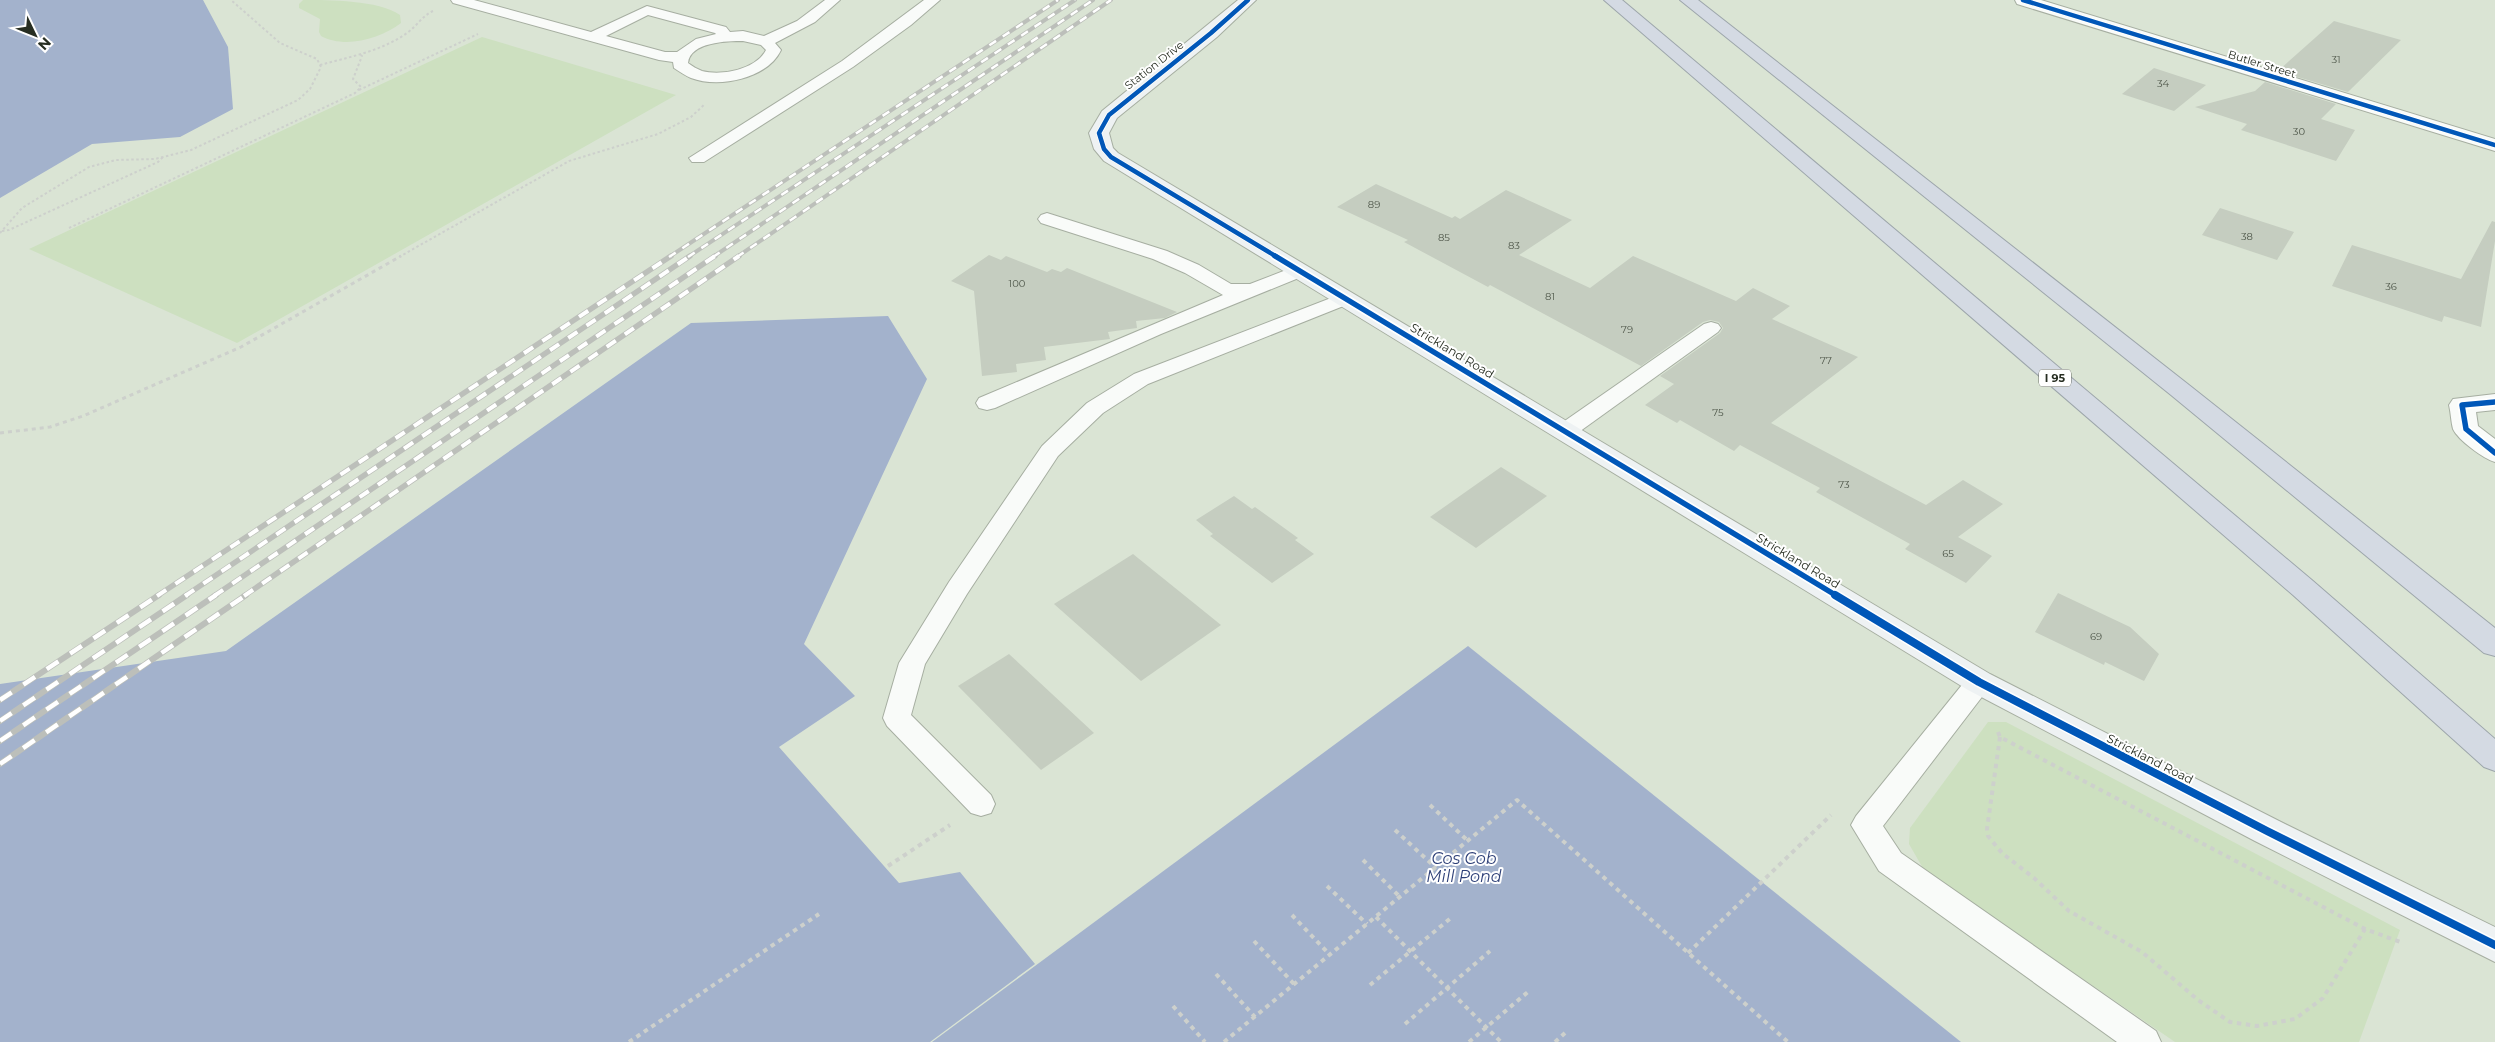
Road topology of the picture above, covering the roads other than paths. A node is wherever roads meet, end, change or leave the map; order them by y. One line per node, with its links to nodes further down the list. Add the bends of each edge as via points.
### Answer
1 (458, 0): 8 (lane)
2 (833, 0): 10 (lane, via 812,19)
3 (933, 0): 14 (lane, via 892,34 837,71)
4 (1248, 0): 13 (main road, Station Drive, via 1211,34 1109,115 1099,134 1104,149)
5 (1612, 0): 26 (highway, I 95, via 2303,588)
6 (1688, 0): 24 (highway)
7 (2023, 0): 12 (street, Butler Street)
8 (592, 37): 9 (lane, via 647,10 721,30); 11 (lane, via 664,57)
9 (725, 37): 10 (lane, via 743,36); 11 (lane, via 693,47)
10 (766, 41): 11 (lane, via 774,51 766,63 744,73 699,76 680,65)
11 (681, 57)
12 (2495, 145)
13 (1111, 157): 16 (main road, Strickland Road)
14 (698, 158)
15 (1047, 219): 17 (lane, via 1160,255 1227,290)
16 (1299, 271): 17 (lane); 18 (main road, Strickland Road)
17 (1253, 290): 21 (lane)
18 (1344, 299): 22 (main road, Strickland Road); 27 (lane, via 1141,379 1095,408 1050,450 912,663 897,718)
19 (1711, 328): 22 (lane)
20 (2495, 402): 23 (street, via 2462,405 2466,429)
21 (987, 403)
22 (1564, 432): 25 (main road, Strickland Road)
23 (2495, 453)
24 (2495, 644)
25 (1979, 682): 28 (main road, Strickland Road); 29 (lane, via 1866,825 1890,862)
26 (2495, 758)
27 (981, 804)
28 (2495, 945)
29 (2144, 1042)

